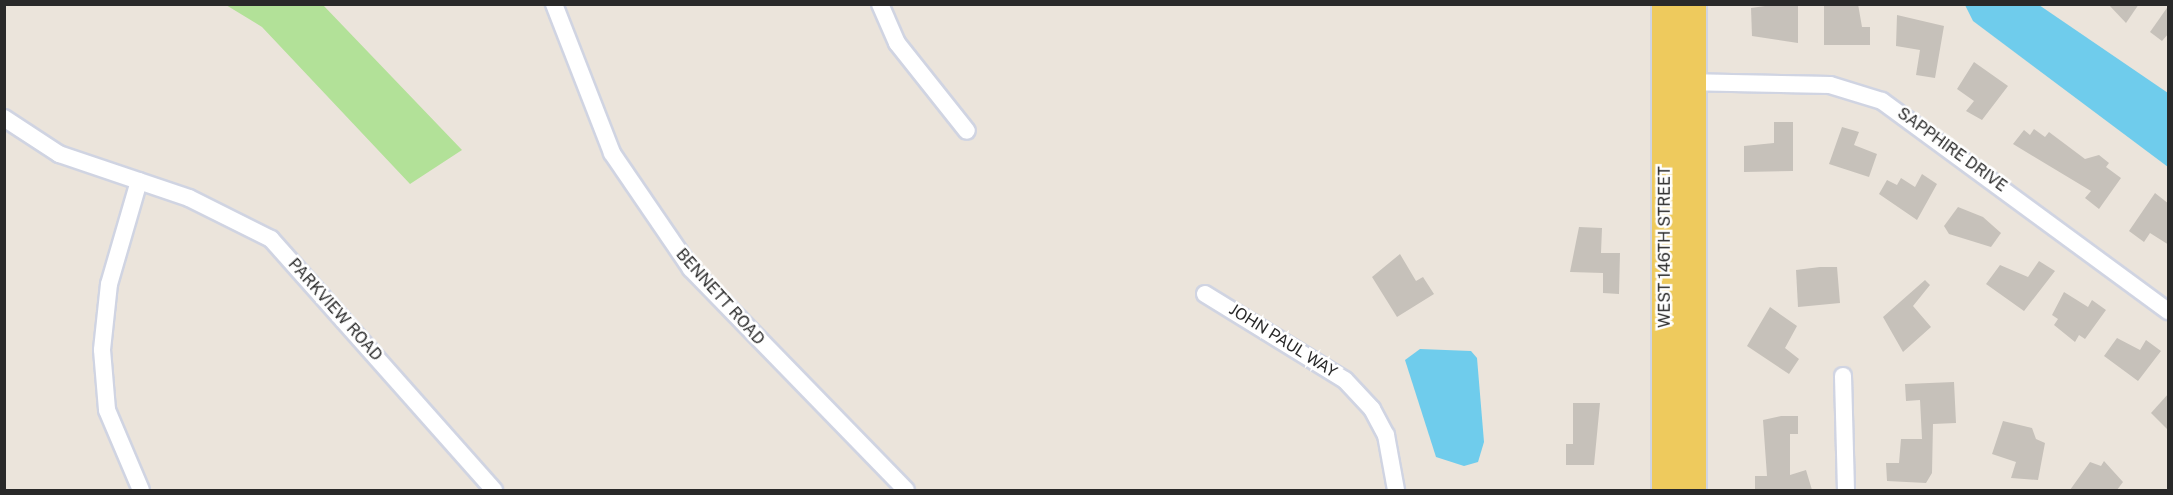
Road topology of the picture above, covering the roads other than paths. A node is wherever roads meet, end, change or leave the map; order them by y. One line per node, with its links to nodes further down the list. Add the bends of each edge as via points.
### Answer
1 (554, 4): 15 (street, BENNETT ROAD, via 612,153 684,260)
2 (880, 4): 8 (street, via 897,43)
3 (1665, 4): 5 (main road, WEST 146TH STREET)
4 (1692, 4): 6 (main road, WEST 146TH STREET)
5 (1664, 82): 6 (street, SAPPHIRE DRIVE); 17 (main road, WEST 146TH STREET)
6 (1692, 82): 11 (street, SAPPHIRE DRIVE, via 1830,85 1882,101); 18 (main road, WEST 146TH STREET)
7 (4, 118): 9 (street, PARKVIEW ROAD, via 59,154)
8 (967, 130)
9 (139, 181): 13 (street, via 110,284 102,350 107,410); 14 (street, PARKVIEW ROAD, via 238,219 271,239)
10 (1205, 294): 16 (street, JOHN PAUL WAY, via 1345,380 1372,409 1386,435 1396,466)
11 (2169, 311)
12 (1843, 376): 19 (street)
13 (141, 490)
14 (495, 490)
15 (906, 490)
16 (1396, 490)
17 (1665, 490)
18 (1692, 490)
19 (1846, 490)

